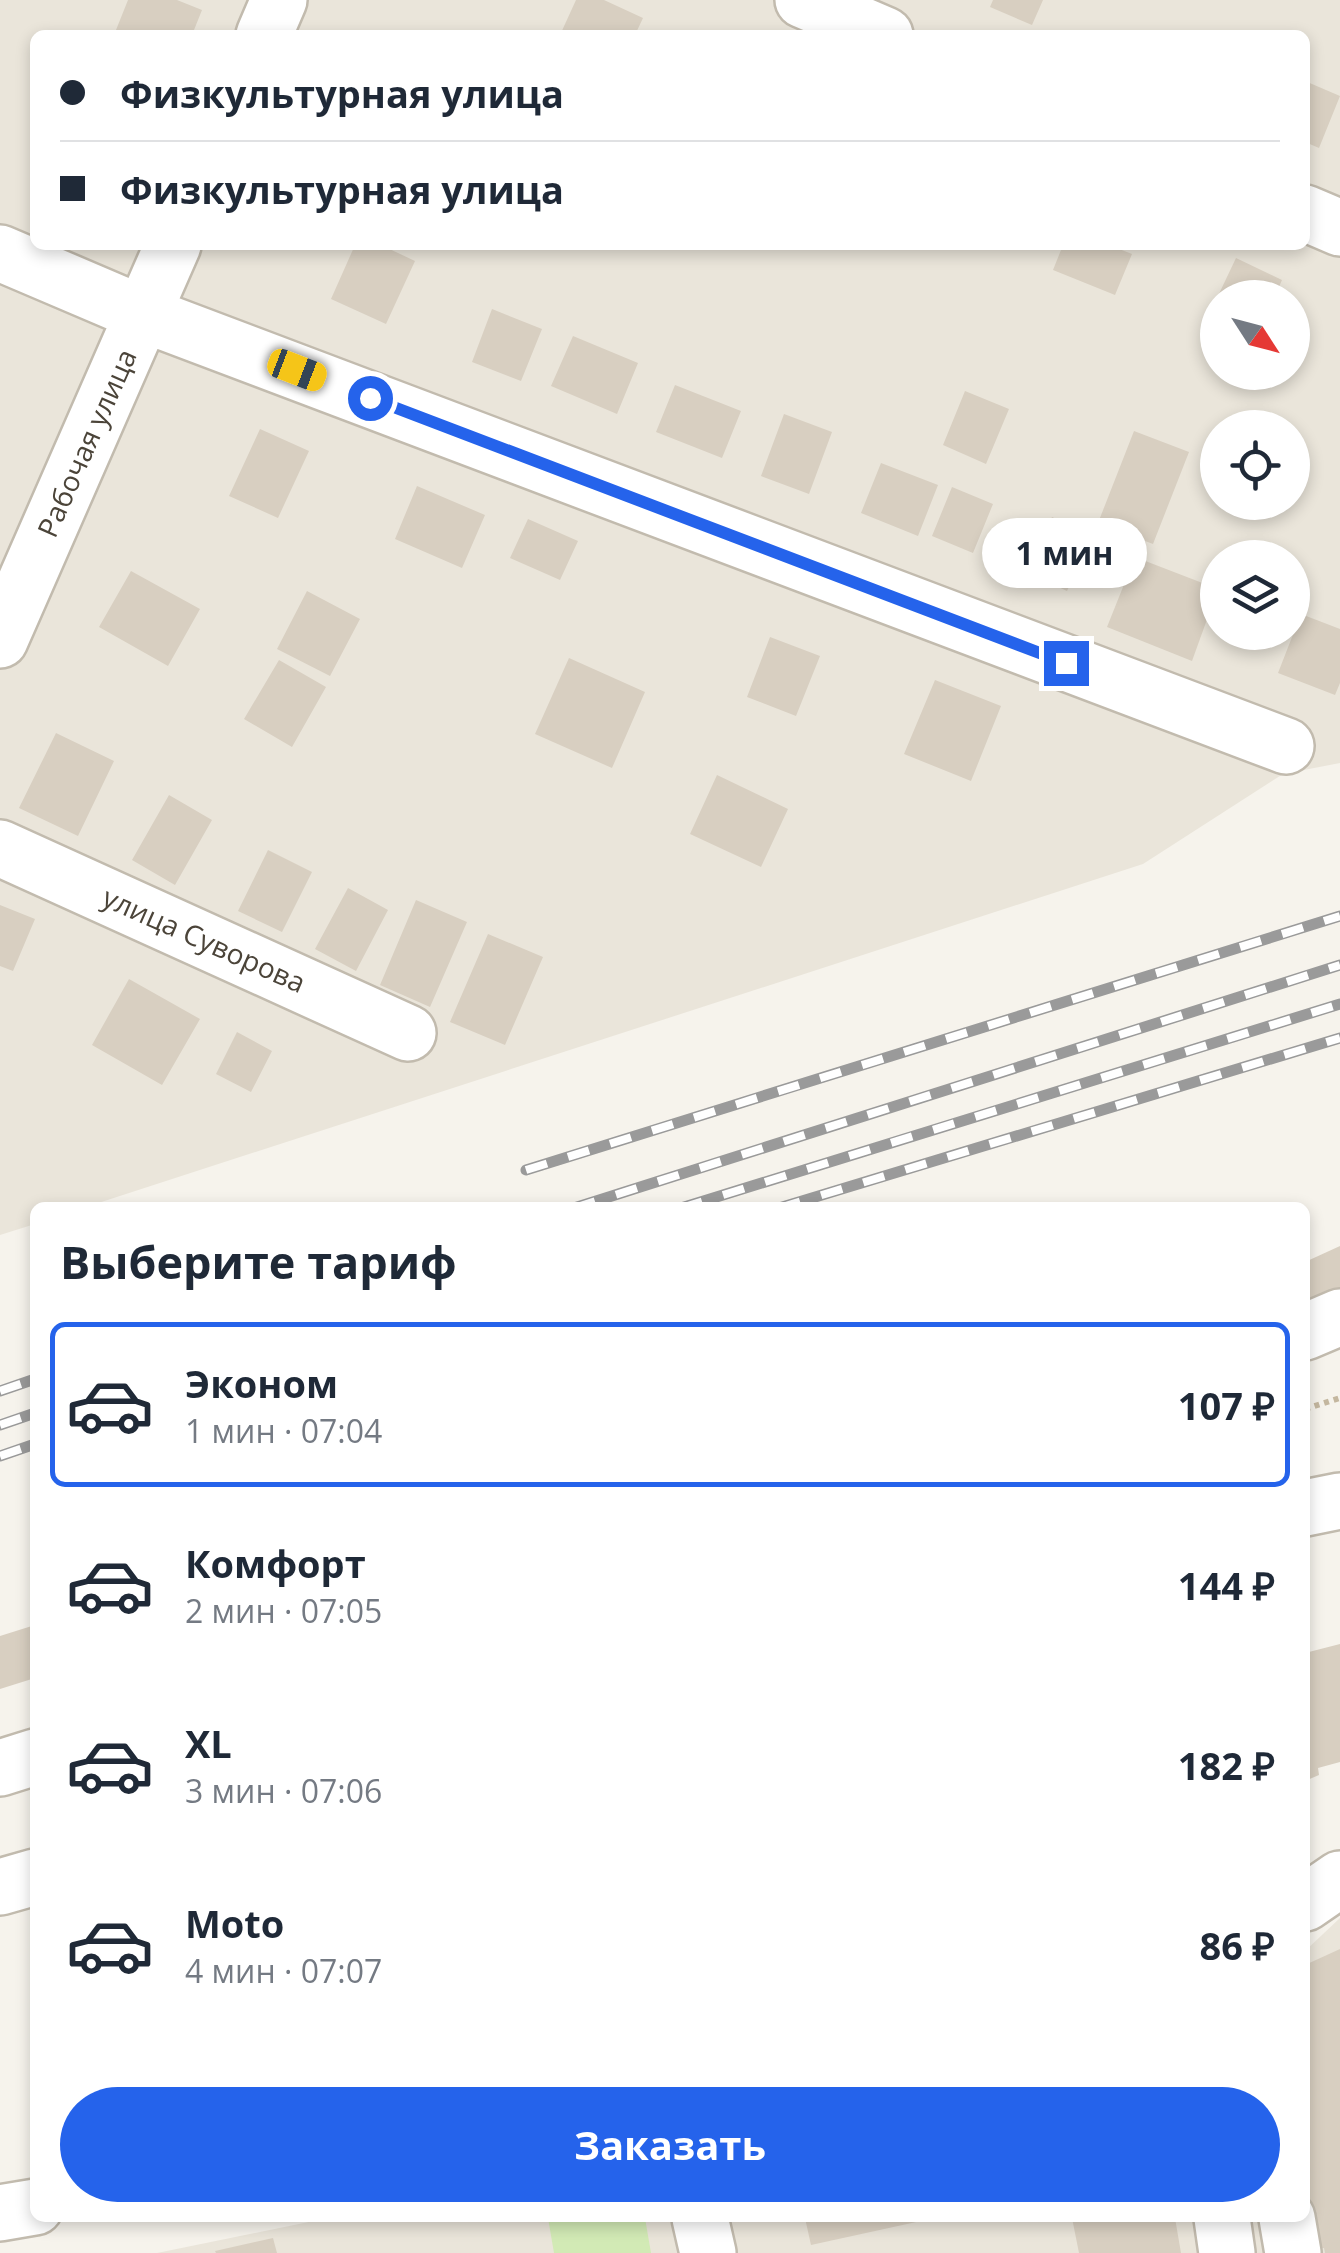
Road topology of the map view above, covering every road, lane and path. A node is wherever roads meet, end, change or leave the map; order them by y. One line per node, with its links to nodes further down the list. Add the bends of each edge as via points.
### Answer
1 (279, 0): 3 (street)
2 (802, 0): 4 (street)
3 (266, 30)
4 (873, 30)
5 (1310, 215): 6 (street)
6 (1340, 228)
7 (171, 250): 9 (street, Рабочая улица)
8 (0, 254): 9 (street)
9 (143, 314): 10 (street, Рабочая улица); 11 (street)
10 (0, 640)
11 (1286, 746)
12 (0, 848): 13 (street, улица Суворова)
13 (408, 1033)
14 (1340, 1317): 15 (street)
15 (1310, 1330)
16 (1340, 1398): 17 (path)
17 (1310, 1407)
18 (1340, 1501): 19 (street)
19 (1310, 1507)
20 (30, 1759): 21 (street)
21 (0, 1768)
22 (30, 1878): 24 (street)
23 (1340, 1879): 25 (street)
24 (0, 1887)
25 (1310, 1900)
26 (30, 2208): 27 (street)
27 (0, 2213)
28 (701, 2222): 31 (street)
29 (1223, 2222): 32 (street)
30 (1288, 2222): 33 (street)
31 (708, 2253)
32 (1228, 2253)
33 (1293, 2253)

